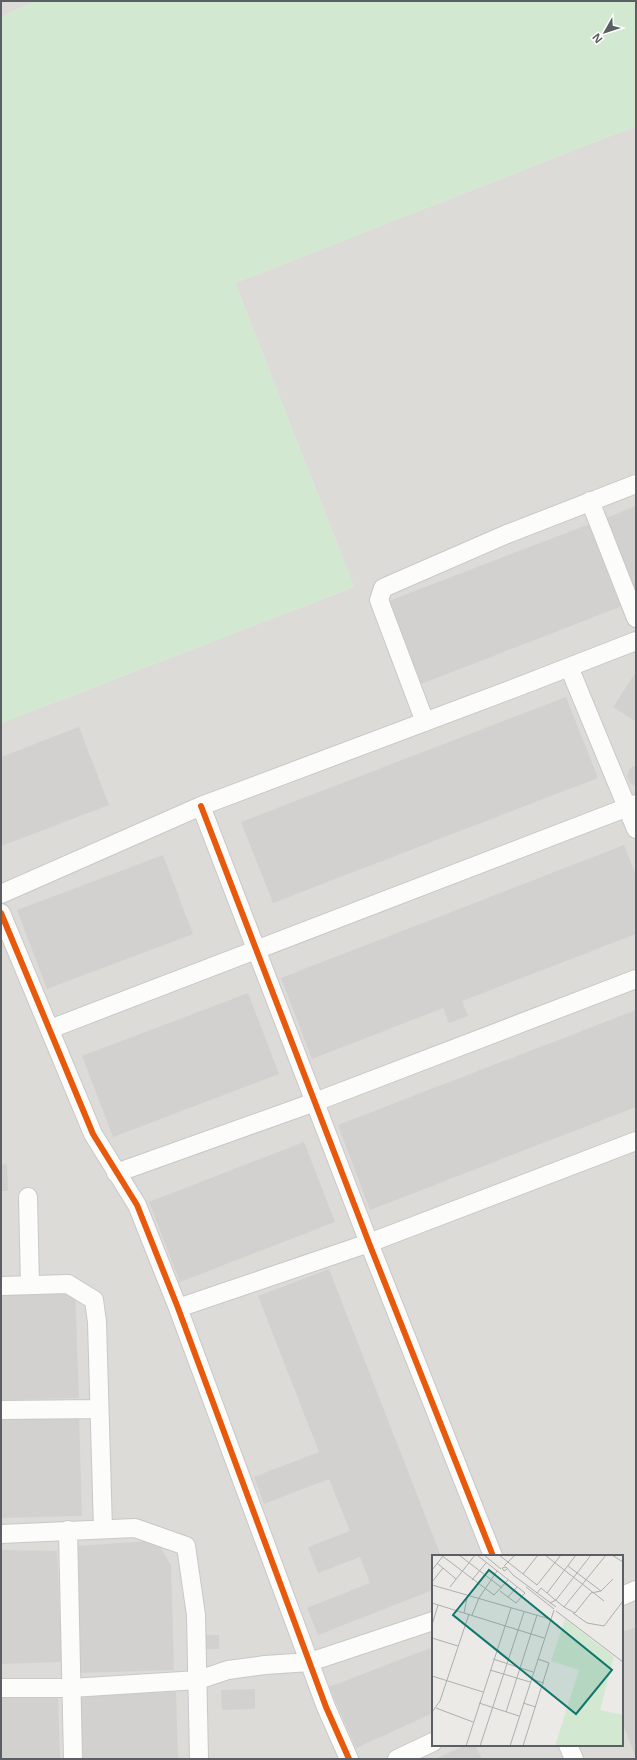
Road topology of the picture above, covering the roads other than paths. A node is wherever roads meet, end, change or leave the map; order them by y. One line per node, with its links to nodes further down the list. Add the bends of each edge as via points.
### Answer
1 (636, 484): 2 (street)
2 (590, 502): 3 (street); 6 (street, via 383,588 379,600)
3 (636, 618)
4 (636, 640): 5 (street)
5 (569, 667): 6 (street); 7 (street)
6 (425, 722): 8 (street)
7 (632, 805): 9 (street); 12 (street)
8 (201, 806): 10 (street); 12 (street)
9 (636, 829)
10 (1, 894)
11 (1, 913): 14 (street)
12 (256, 950): 14 (street); 15 (street)
13 (636, 979): 15 (street)
14 (50, 1029): 17 (street, via 93,1134)
15 (315, 1102): 17 (street); 19 (street)
16 (636, 1141): 19 (street)
17 (116, 1173): 22 (street, via 137,1205)
18 (28, 1197): 20 (street)
19 (369, 1243): 22 (street); 28 (street)
20 (30, 1285): 21 (street); 23 (street, via 68,1284 94,1300)
21 (1, 1286)
22 (178, 1308): 32 (street)
23 (99, 1409): 24 (street); 25 (street)
24 (1, 1410)
25 (102, 1529): 26 (street); 33 (street, via 136,1528 186,1546 196,1615)
26 (68, 1530): 27 (street); 35 (street)
27 (1, 1534)
28 (493, 1555)
29 (636, 1590): 30 (street)
30 (623, 1596)
31 (432, 1621): 32 (street)
32 (310, 1662): 33 (street, via 228,1670); 40 (street, via 326,1708)
33 (198, 1680): 35 (street); 39 (street)
34 (1, 1688): 35 (street)
35 (71, 1688): 38 (street)
36 (432, 1742): 41 (street)
37 (568, 1746): 42 (street)
38 (73, 1759)
39 (200, 1759)
40 (349, 1759)
41 (397, 1759)
42 (574, 1759)

